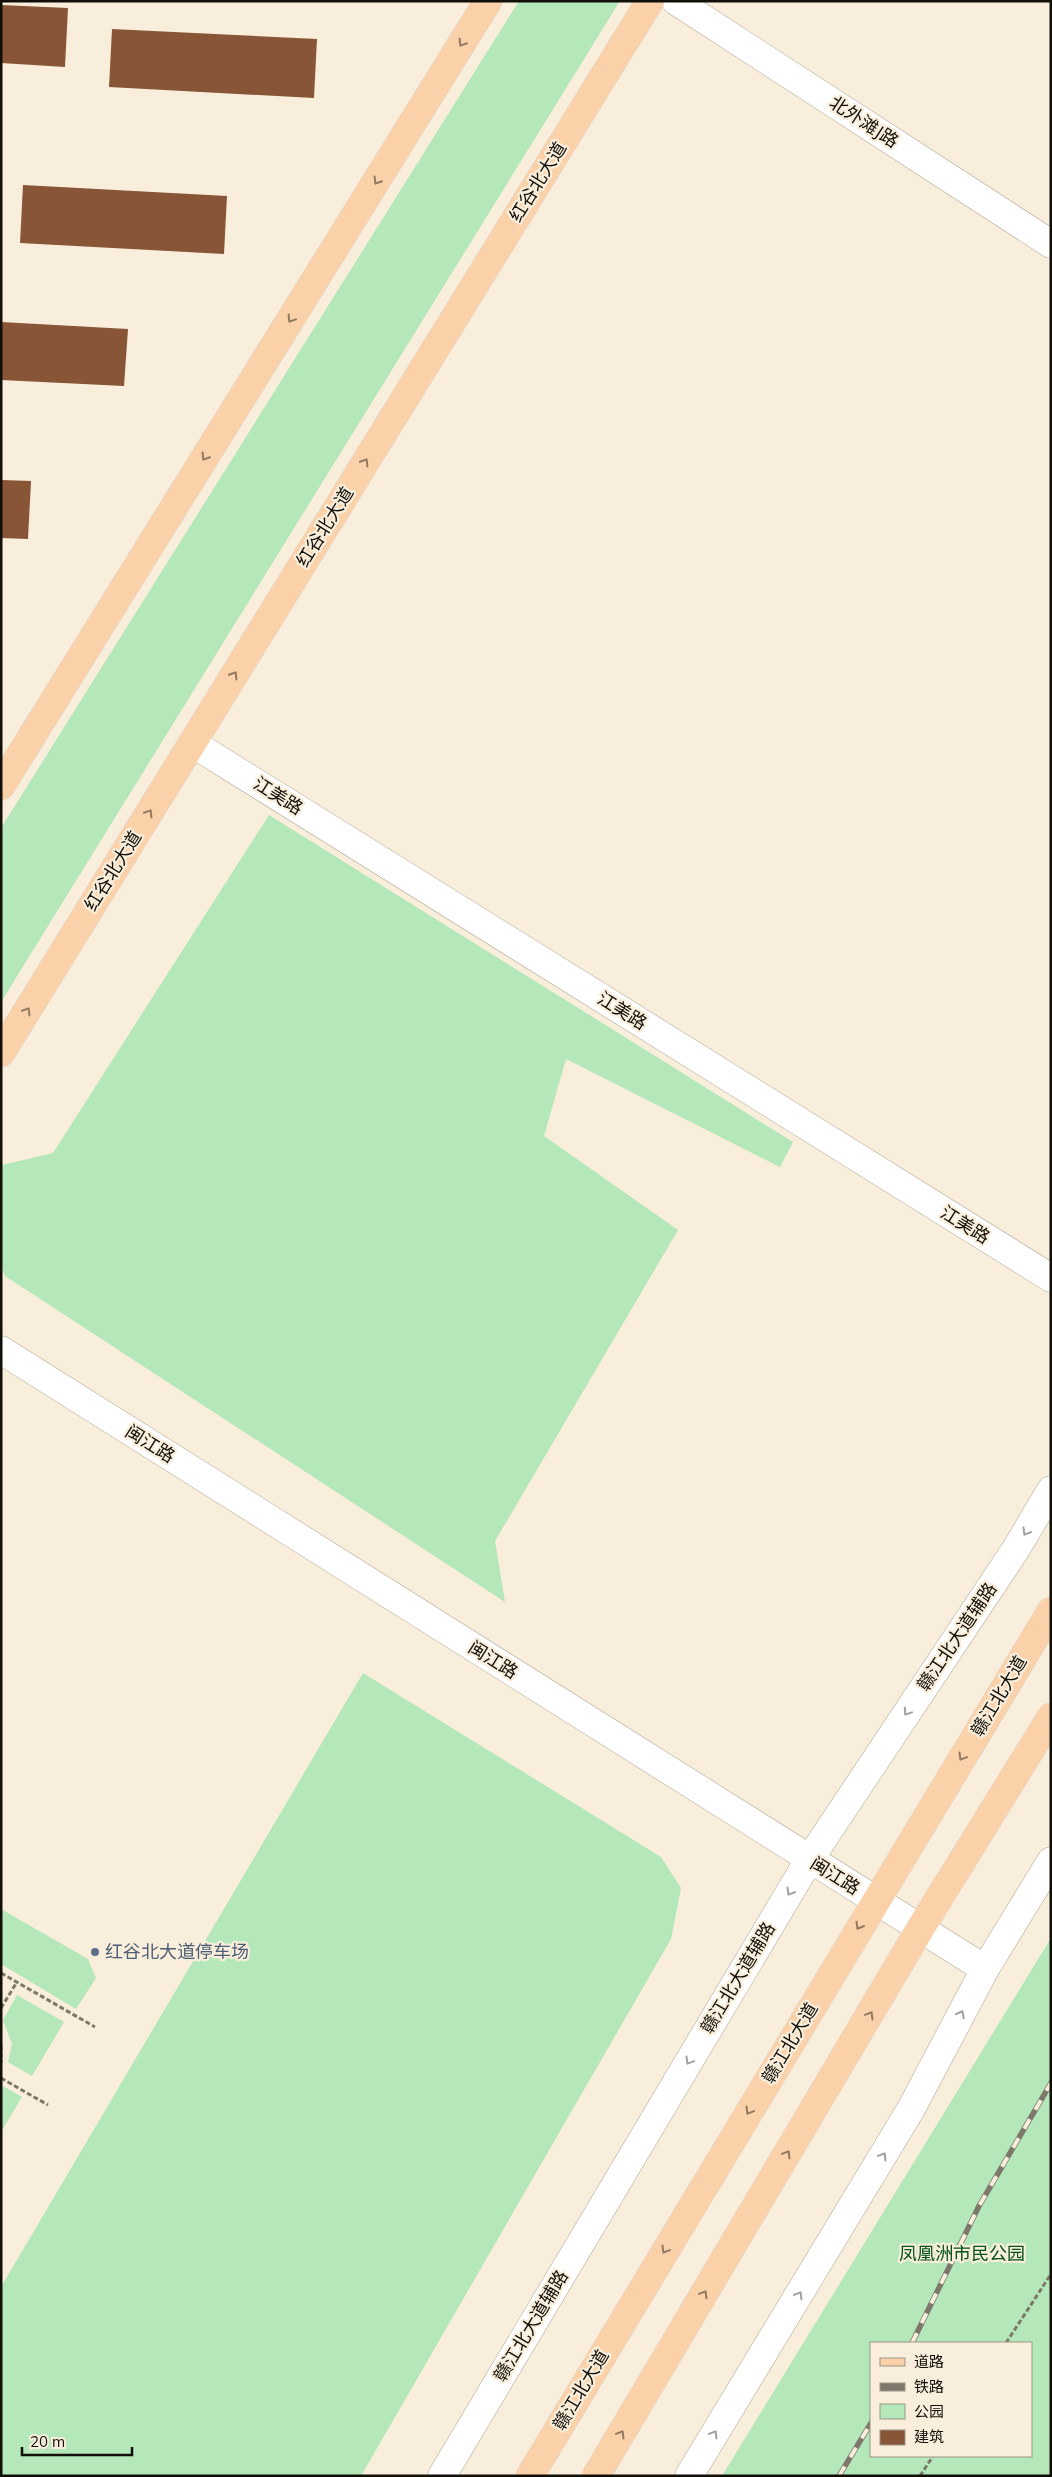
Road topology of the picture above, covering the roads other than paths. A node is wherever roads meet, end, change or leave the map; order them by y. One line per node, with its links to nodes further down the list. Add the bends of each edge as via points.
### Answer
1 (488, 1): 6 (main road, one-way to 6)
2 (650, 1): 5 (main road, 红谷北大道, one-way to 2)
3 (676, 1): 4 (street, 北外滩J路)
4 (1051, 244)
5 (192, 743): 7 (main road, 红谷北大道, one-way to 5); 8 (street, 江美路)
6 (1, 786)
7 (1, 1053)
8 (1051, 1278)
9 (1, 1350): 13 (street, 闽江路)
10 (1051, 1490): 13 (street, 赣江北大道辅路, one-way to 13, via 1016,1549)
11 (1051, 1611): 15 (main road, 赣江北大道, one-way to 15)
12 (1051, 1716): 16 (main road)
13 (808, 1860): 15 (street, 闽江路); 18 (street, 赣江北大道辅路, one-way to 18)
14 (1051, 1861): 17 (street)
15 (874, 1901): 16 (street, 闽江路); 19 (main road, 赣江北大道, one-way to 19)
16 (920, 1929): 17 (street, 闽江路); 20 (main road, one-way to 16)
17 (985, 1969): 21 (street, one-way to 17, via 911,2110)
18 (442, 2476)
19 (530, 2476)
20 (596, 2476)
21 (689, 2476)

